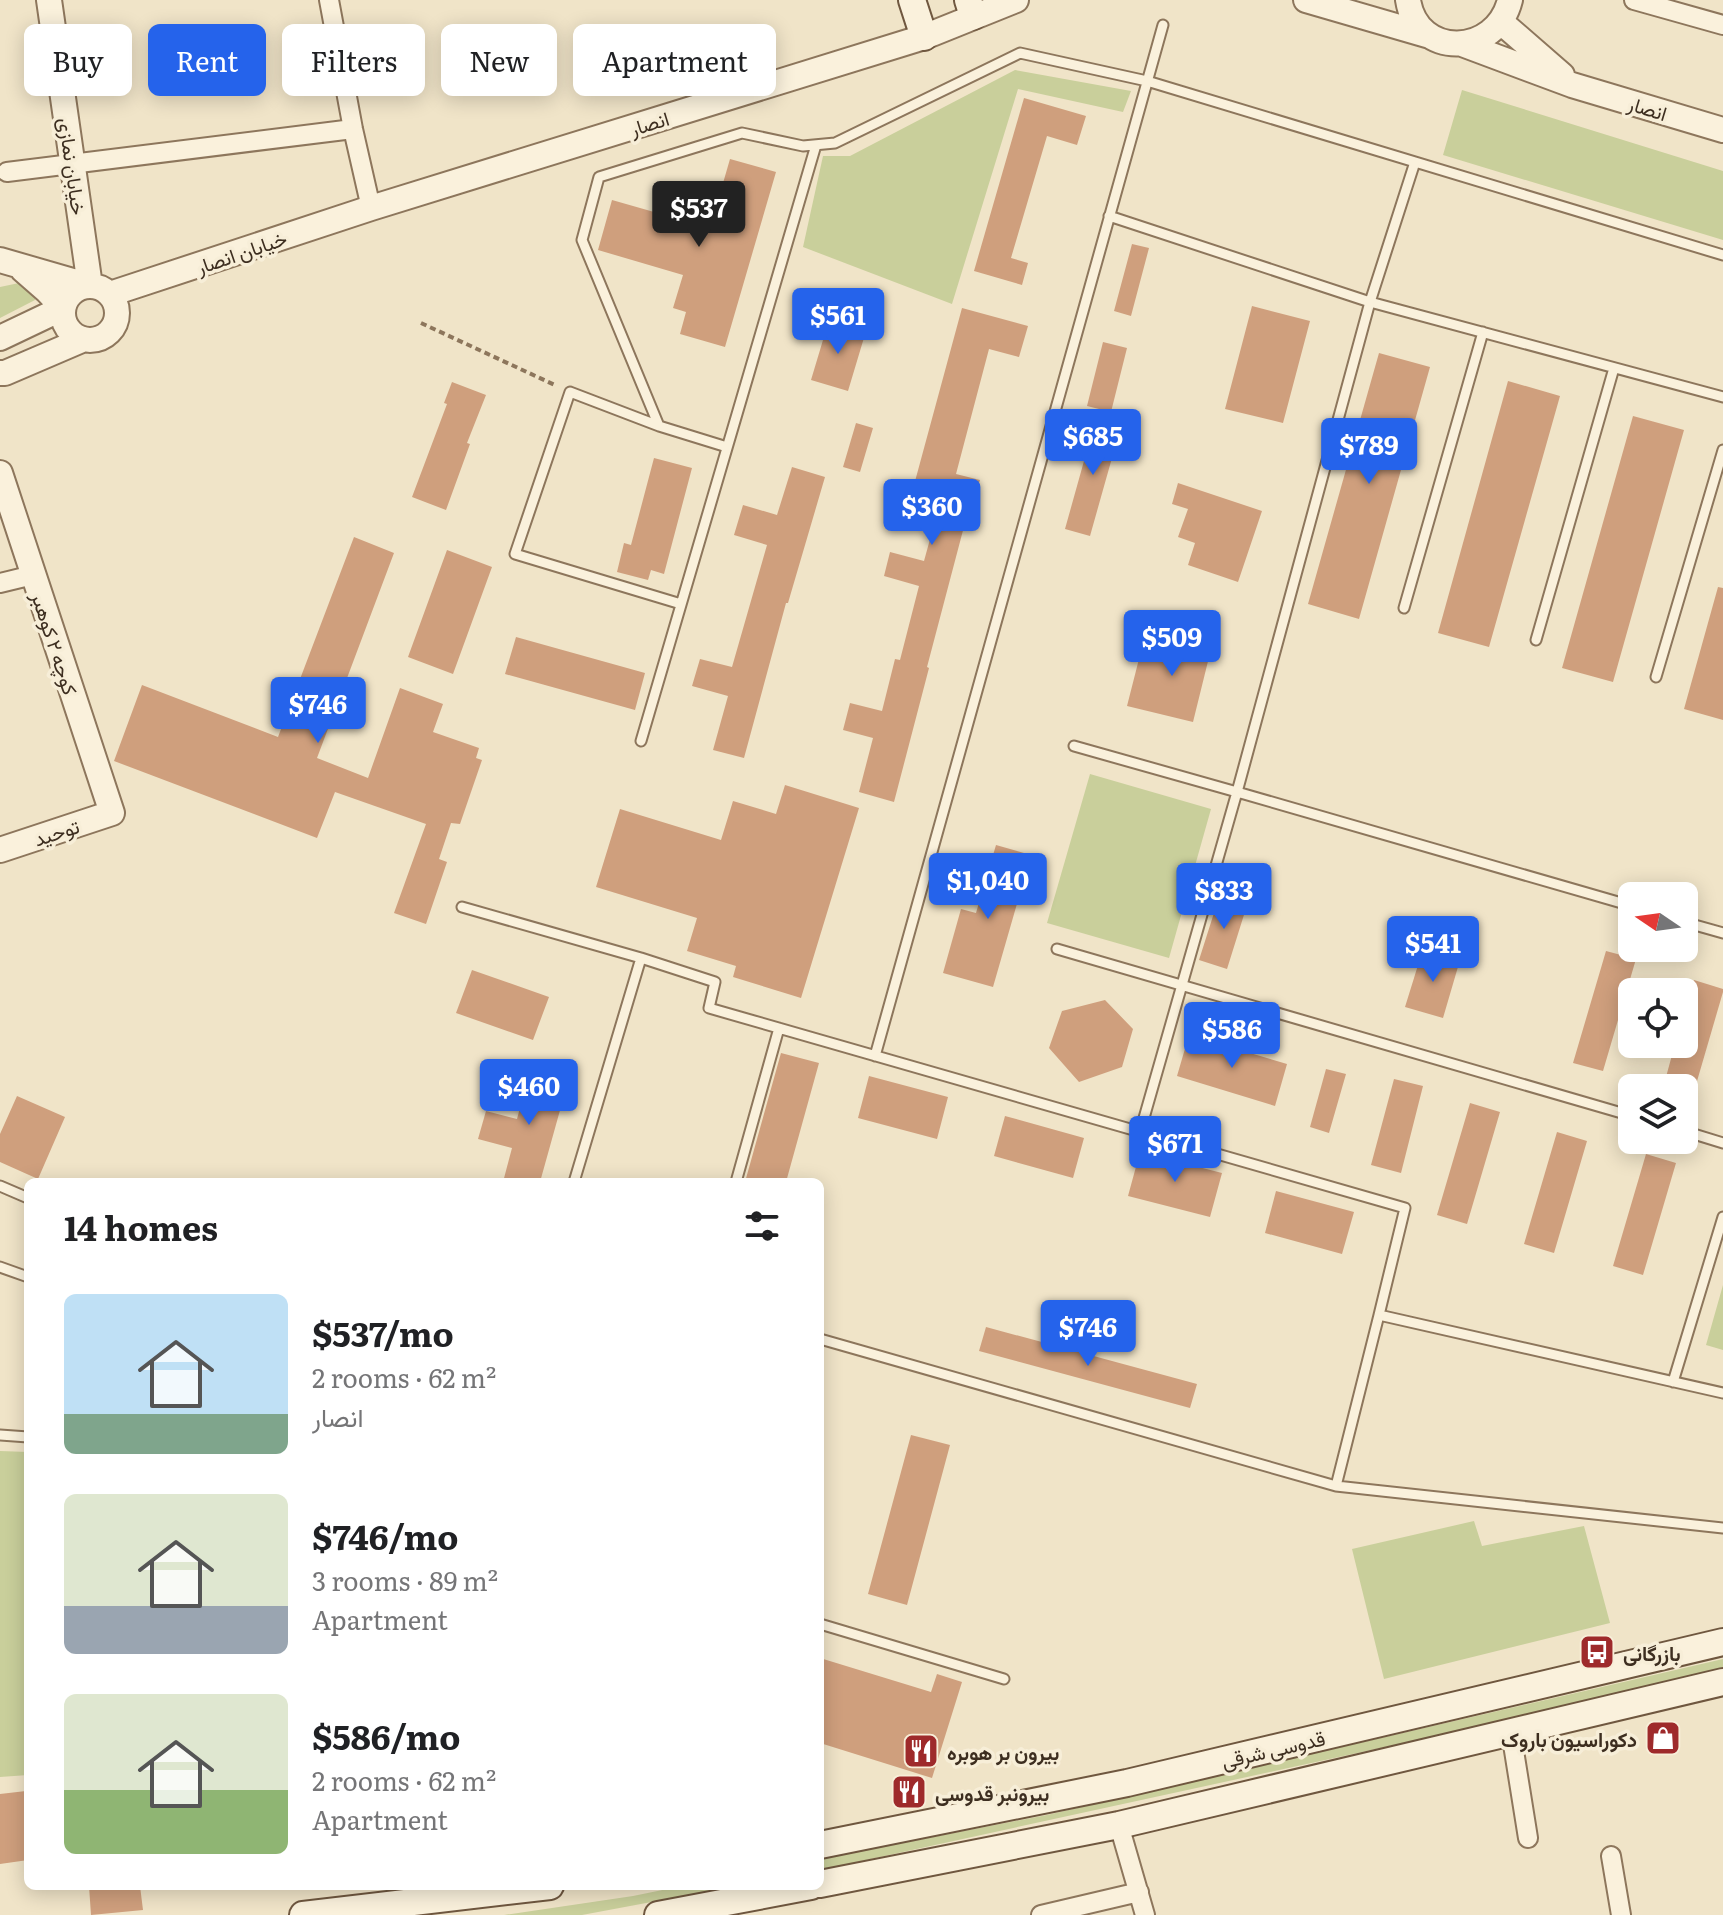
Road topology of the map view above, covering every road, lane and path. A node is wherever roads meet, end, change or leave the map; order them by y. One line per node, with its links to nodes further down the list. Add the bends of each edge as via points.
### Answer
1 (49, 0): 22 (street, خیابان نمازی)
2 (329, 0): 18 (street)
3 (912, 0): 14 (main road)
4 (1016, 0): 8 (street, انصار)
5 (1306, 0): 13 (street)
6 (1408, 0): 13 (street, via 1418,25)
7 (1634, 0): 9 (street)
8 (971, 8): 14 (street, انصار)
9 (1696, 9): 12 (street)
10 (1505, 11): 15 (street, via 1490,33); 17 (street, انصار)
11 (1163, 25): 16 (lane)
12 (1723, 25)
13 (1431, 36): 15 (street, انصار)
14 (924, 37): 24 (street, انصار)
15 (1462, 44): 17 (street, انصار)
16 (1147, 81): 20 (lane, via 1020,53 835,143); 21 (lane); 25 (lane)
17 (1572, 85): 19 (street, انصار)
18 (353, 129): 22 (street); 24 (street)
19 (1723, 130)
20 (816, 145): 39 (lane, via 742,133 599,177 582,240); 40 (lane)
21 (1415, 162): 26 (lane); 29 (lane)
22 (74, 164): 23 (street); 28 (street, خیابان نمازی)
23 (7, 172)
24 (371, 208): 28 (street, خیابان انصار)
25 (1109, 216): 29 (lane); 62 (lane)
26 (1723, 255)
27 (7, 262): 28 (street); 30 (street)
28 (100, 290): 30 (street, via 77,289); 34 (street, via 117,311 117,320 107,335)
29 (1370, 302): 32 (lane); 51 (lane)
30 (63, 308): 33 (street); 34 (street, via 69,331)
31 (421, 323): 37 (path)
32 (1483, 332): 35 (lane); 46 (lane)
33 (0, 338)
34 (82, 340): 36 (street)
35 (1614, 368): 38 (lane); 47 (lane)
36 (0, 373)
37 (570, 392): 39 (lane); 45 (lane, via 515,554)
38 (1723, 397)
39 (659, 426): 40 (lane)
40 (727, 447): 45 (lane)
41 (1723, 450): 48 (lane)
42 (0, 473): 43 (street, کوچه ۲ کوهبر)
43 (33, 575): 44 (street); 52 (street, کوچه ۲ کوهبر)
44 (0, 583)
45 (681, 604): 49 (lane)
46 (1404, 608)
47 (1536, 640)
48 (1656, 677)
49 (641, 741)
50 (1074, 746): 51 (lane)
51 (1237, 792): 54 (lane); 60 (lane)
52 (112, 813): 53 (street, توحید)
53 (0, 850)
54 (1618, 902)
55 (462, 907): 59 (lane)
56 (1698, 926): 57 (lane)
57 (1723, 933)
58 (1057, 949): 60 (lane)
59 (641, 958): 61 (lane, via 715,982 709,1008); 67 (lane)
60 (1181, 985): 63 (lane); 64 (lane)
61 (779, 1028): 62 (lane); 68 (lane)
62 (875, 1056): 64 (lane)
63 (1618, 1112)
64 (1140, 1132): 74 (lane, via 1405,1208)
65 (1698, 1135): 66 (lane)
66 (1723, 1143)
67 (575, 1178)
68 (737, 1178)
69 (0, 1186): 70 (lane)
70 (24, 1196)
71 (1723, 1217): 76 (lane)
72 (0, 1267): 73 (lane)
73 (24, 1276)
74 (1379, 1315): 76 (lane); 80 (lane)
75 (824, 1340): 80 (lane)
76 (1673, 1382): 77 (lane)
77 (1723, 1393)
78 (0, 1435): 79 (lane)
79 (24, 1437)
80 (1336, 1486): 81 (lane)
81 (1723, 1528)
82 (824, 1625): 84 (lane)
83 (1723, 1642): 89 (main road, قدوسی شرقی, via 1127,1783)
84 (1004, 1679)
85 (1723, 1682): 86 (main road, قدوسی شرقی)
86 (1511, 1732): 87 (main road, قدوسی شرقی); 88 (street)
87 (1119, 1825): 91 (main road, قدوسی شرقی); 94 (street)
88 (1528, 1838)
89 (824, 1844)
90 (1611, 1856): 99 (street)
91 (824, 1883)
92 (516, 1890): 95 (main road)
93 (790, 1890): 96 (main road)
94 (1139, 1892): 97 (street); 98 (street)
95 (303, 1915)
96 (658, 1915)
97 (1041, 1915)
98 (1145, 1915)
99 (1621, 1915)

